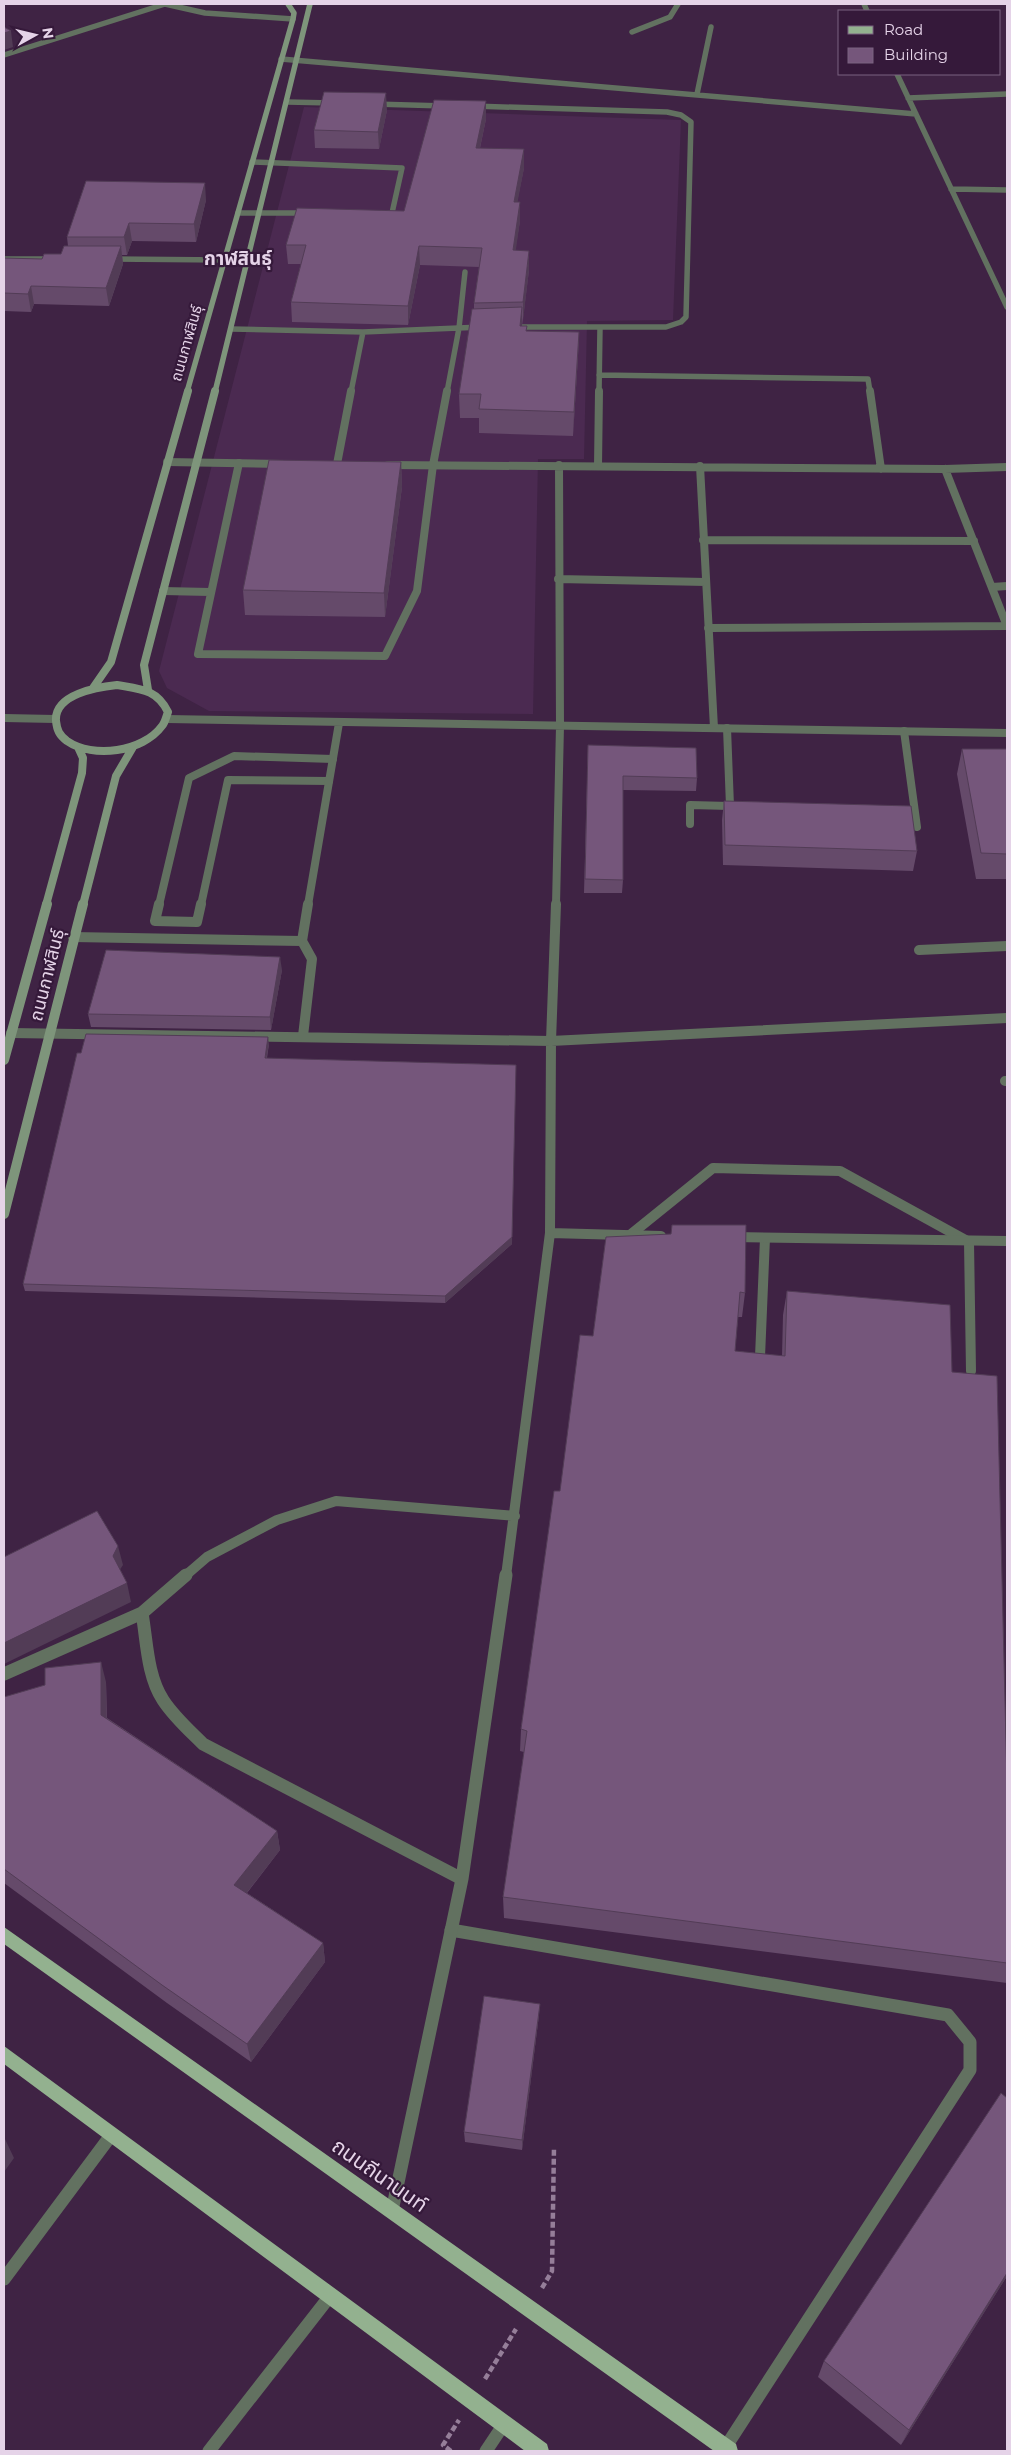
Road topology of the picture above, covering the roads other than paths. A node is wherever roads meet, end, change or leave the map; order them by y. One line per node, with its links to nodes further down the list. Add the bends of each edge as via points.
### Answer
1 (165, 4): 5 (street, via 205,13); 8 (street)
2 (288, 4): 5 (main road, via 294,13)
3 (310, 4): 10 (main road)
4 (678, 4): 7 (street, via 670,17)
5 (293, 19): 9 (main road, ถนนกาฬสินธุ์)
6 (711, 27): 12 (street)
7 (632, 32)
8 (4, 55)
9 (281, 59): 10 (street); 21 (main road, ถนนกาฬสินธุ์)
10 (298, 60): 12 (street); 15 (main road)
11 (897, 75): 14 (street)
12 (697, 94): 20 (street)
13 (1007, 94): 14 (street)
14 (908, 98): 20 (street)
15 (287, 102): 16 (street); 22 (main road)
16 (336, 103)
17 (366, 104): 18 (street)
18 (455, 106)
19 (465, 106): 38 (street, via 667,112 681,115 691,122 686,317 666,327)
20 (916, 114): 23 (street)
21 (252, 162): 22 (street); 25 (main road, ถนนกาฬสินธุ์)
22 (272, 163): 26 (main road); 28 (street, via 402,168 392,213)
23 (951, 189): 24 (street); 34 (street)
24 (1007, 190)
25 (238, 213): 26 (street); 32 (main road, ถนนกาฬสินธุ์)
26 (259, 213): 27 (street); 39 (main road)
27 (316, 213)
28 (373, 213)
29 (4, 259): 30 (street)
30 (61, 259)
31 (100, 259): 32 (street)
32 (224, 260): 42 (main road, ถนนกาฬสินธุ์)
33 (465, 272): 37 (street)
34 (1007, 308)
35 (508, 326): 38 (street)
36 (488, 327): 37 (street)
37 (459, 328): 40 (street); 50 (street)
38 (600, 328): 41 (street)
39 (230, 329): 40 (street); 43 (main road)
40 (363, 332): 47 (street)
41 (599, 375): 52 (street); 55 (street, via 868,379)
42 (167, 462): 43 (street); 66 (main road, ถนนกาฬสินธุ์, via 111,662)
43 (196, 462): 44 (street); 63 (main road)
44 (239, 463): 45 (street); 64 (street)
45 (288, 464)
46 (327, 464): 47 (street)
47 (337, 464): 48 (street)
48 (347, 464)
49 (376, 465): 50 (street)
50 (433, 465): 51 (street); 64 (street, via 417,590 385,656 198,654)
51 (559, 465): 52 (street); 59 (street)
52 (598, 466): 53 (street)
53 (700, 466): 55 (street); 57 (street)
54 (1007, 467): 56 (street)
55 (881, 469): 56 (street)
56 (945, 469): 58 (street)
57 (704, 540): 58 (street); 60 (street)
58 (974, 541): 62 (street)
59 (558, 579): 60 (street); 72 (street)
60 (706, 582): 65 (street)
61 (1007, 586): 62 (street)
62 (992, 587): 65 (street, via 1007,626)
63 (163, 591): 64 (street); 67 (main road, via 144,665)
64 (210, 592)
65 (708, 628): 73 (street)
66 (93, 688): 67 (main road, via 117,685); 69 (main road, via 70,698 60,708)
67 (148, 690): 70 (main road, via 165,704)
68 (4, 718): 69 (street)
69 (56, 719): 77 (main road, via 57,730 65,740)
70 (167, 719): 71 (street); 78 (main road, via 161,730 149,740)
71 (340, 723): 72 (street); 79 (street)
72 (560, 726): 73 (street); 91 (street)
73 (714, 728): 74 (street)
74 (727, 728): 75 (street); 81 (street, via 730,806 690,805)
75 (904, 731): 76 (street); 82 (street)
76 (1007, 733)
77 (78, 746): 78 (main road, via 114,751); 88 (main road, ถนนกาฬสินธุ์, via 83,758 82,773)
78 (133, 747): 83 (main road, ถนนกาฬสินธุ์, via 116,776)
79 (334, 759): 80 (street); 80 (street, via 234,756 189,778 155,921 197,922 228,780)
80 (330, 781): 84 (street)
81 (690, 824)
82 (917, 827)
83 (73, 937): 84 (street); 89 (main road, ถนนกาฬสินธุ์)
84 (302, 940): 90 (street, via 312,958)
85 (1007, 946): 86 (street)
86 (919, 950)
87 (1007, 1018): 91 (street)
88 (8, 1033): 89 (street); 92 (main road, ถนนกาฬสินธุ์)
89 (50, 1033): 90 (street); 93 (main road, ถนนกาฬสินธุ์)
90 (303, 1036): 91 (street)
91 (551, 1041): 94 (street)
92 (4, 1060)
93 (4, 1214)
94 (550, 1233): 95 (street); 103 (street)
95 (630, 1235): 96 (street); 100 (street, via 713,1168 723,1168 840,1171)
96 (668, 1236)
97 (726, 1237): 98 (street)
98 (765, 1238): 100 (street); 101 (street)
99 (1007, 1241): 100 (street)
100 (969, 1242): 102 (street)
101 (760, 1357)
102 (972, 1370)
103 (515, 1516): 104 (street, via 336,1501 276,1520 207,1557); 106 (street)
104 (142, 1613): 105 (street); 106 (street, via 159,1693 202,1744)
105 (4, 1674)
106 (462, 1879): 107 (street)
107 (451, 1930): 111 (street); 115 (street, via 948,2015 970,2042 970,2070)
108 (4, 1934): 111 (main road, ถนนถีนานนท์)
109 (4, 2054): 110 (main road)
110 (112, 2134): 112 (street); 113 (main road)
111 (392, 2211): 115 (main road, ถนนถีนานนท์)
112 (4, 2280)
113 (330, 2296): 114 (main road); 116 (street)
114 (504, 2424): 117 (street); 118 (main road)
115 (727, 2450)
116 (209, 2451)
117 (486, 2451)
118 (540, 2451)

